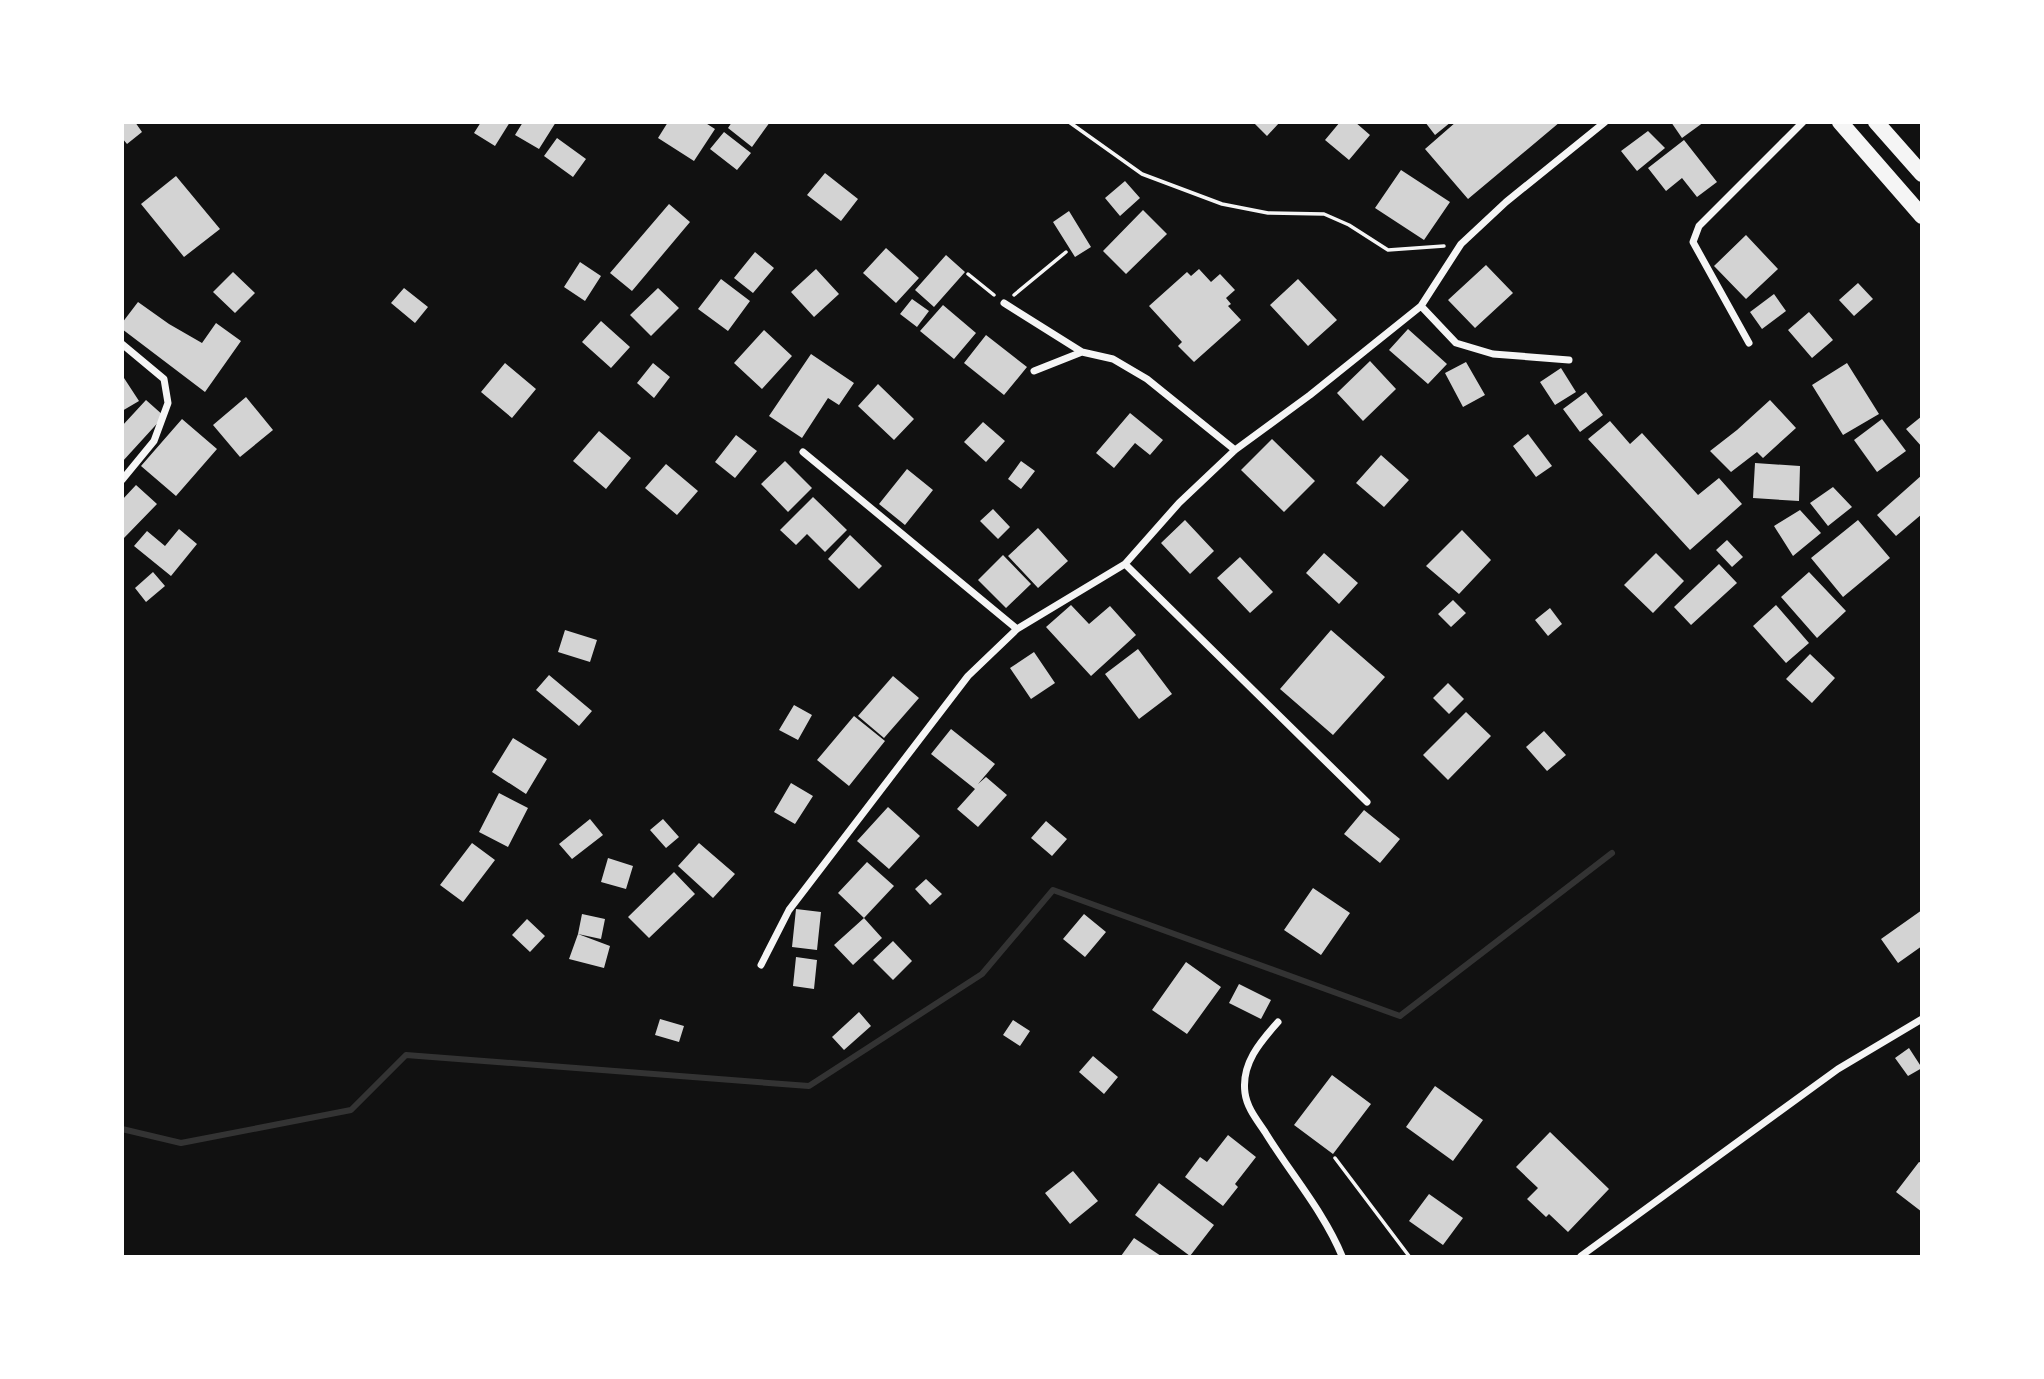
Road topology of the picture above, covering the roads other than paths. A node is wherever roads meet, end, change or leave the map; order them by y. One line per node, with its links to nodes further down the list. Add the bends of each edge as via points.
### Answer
1 (1605, 122): 8 (street, via 1461,244)
2 (1803, 122): 9 (street, via 1699,226 1693,242)
3 (1840, 122): 6 (main road)
4 (1876, 122): 5 (main road)
5 (1922, 174)
6 (1922, 216)
7 (1004, 303): 11 (street)
8 (1421, 306): 12 (street, via 1456,343 1493,354); 14 (street)
9 (1749, 342)
10 (122, 344): 16 (street, via 164,379 168,404 154,441)
11 (1082, 352): 13 (street); 14 (street, via 1112,359 1147,379)
12 (1569, 360)
13 (1034, 371)
14 (1236, 450): 17 (street, via 1179,503)
15 (803, 452): 18 (street)
16 (122, 480)
17 (1125, 564): 18 (street); 19 (street)
18 (1017, 629): 20 (street, via 968,676 813,878 789,910)
19 (1367, 802)
20 (761, 965)
21 (1922, 1019): 24 (street, via 1838,1069)
22 (1278, 1023): 23 (street, via 1255,1048 1246,1073 1248,1105)
23 (1342, 1256)
24 (1581, 1256)

